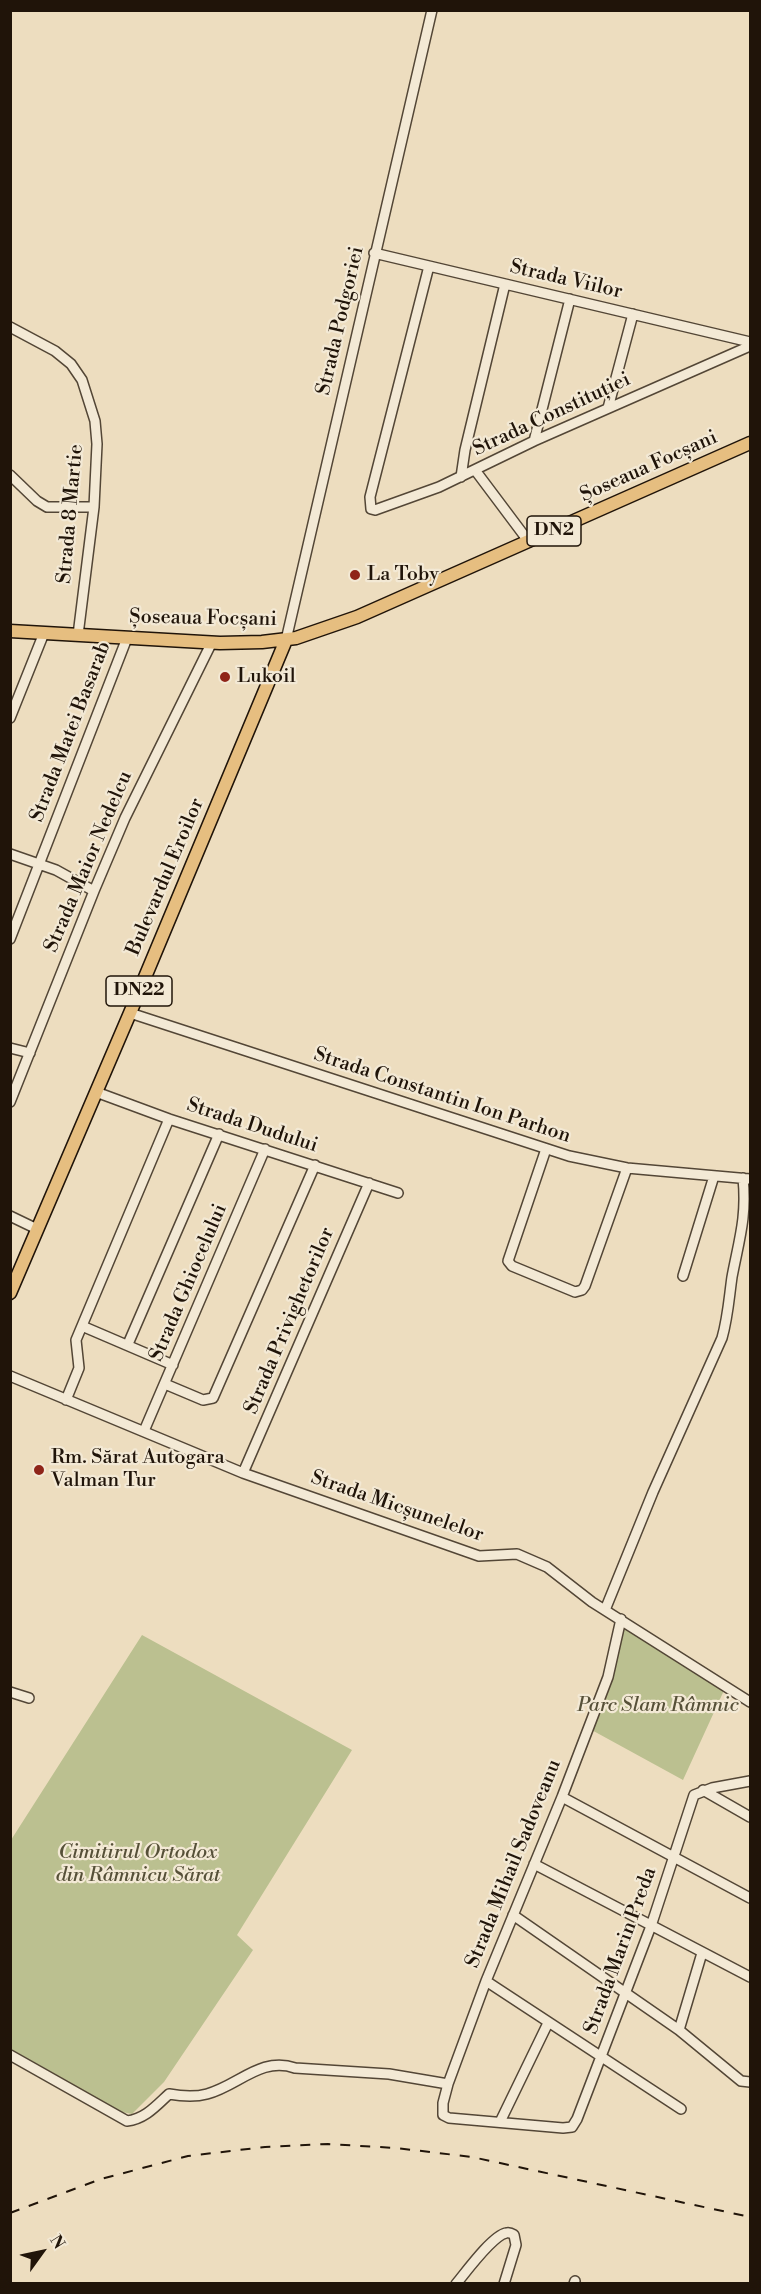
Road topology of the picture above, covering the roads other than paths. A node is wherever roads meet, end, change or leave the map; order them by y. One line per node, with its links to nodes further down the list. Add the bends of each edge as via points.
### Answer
1 (432, 10): 2 (street, Strada Podgoriei)
2 (374, 253): 3 (street, Strada Viilor); 21 (street, Strada Podgoriei)
3 (429, 266): 4 (street, Strada Viilor); 14 (street, Strada Constituției, via 369,504 371,509 381,509)
4 (505, 284): 5 (street, Strada Viilor); 14 (street)
5 (570, 299): 6 (street, Strada Viilor); 10 (street)
6 (633, 314): 8 (street, Strada Viilor); 9 (street)
7 (10, 327): 15 (street, Strada 8 Martie, via 55,351 82,381 95,421)
8 (750, 344): 9 (street, Strada Constituției)
9 (608, 408): 10 (street, Strada Constituției)
10 (534, 441): 12 (street, Strada Constituției)
11 (750, 443): 16 (main road, Șoseaua Focșani / DN2)
12 (476, 470): 14 (street, Strada Constituției); 16 (street)
13 (10, 475): 15 (street, via 47,507)
14 (461, 477)
15 (94, 507): 19 (street, Strada 8 Martie)
16 (529, 542): 21 (main road, Șoseaua Focșani / DN2, via 357,617)
17 (10, 631): 18 (main road, Șoseaua Focșani / DN2)
18 (44, 633): 19 (main road, Șoseaua Focșani / DN2); 23 (street)
19 (78, 635): 20 (main road, Șoseaua Focșani / DN2)
20 (127, 638): 22 (main road, Șoseaua Focșani / DN2); 26 (street, Strada Matei Basarab)
21 (286, 640): 22 (main road, Șoseaua Focșani / DN2); 29 (main road, Bulevardul Eroilor / DN22)
22 (212, 642): 27 (street, Strada Maior Nedelcu, via 125,818)
23 (14, 701): 24 (street)
24 (10, 718)
25 (10, 854): 26 (street)
26 (39, 863): 27 (street); 28 (street, Strada Matei Basarab)
27 (94, 891): 31 (street, Strada Maior Nedelcu)
28 (10, 939)
29 (130, 1013): 32 (main road, Bulevardul Eroilor / DN22); 37 (street, Strada Constantin Ion Parhon)
30 (10, 1048): 31 (street)
31 (30, 1053): 33 (street, Strada Maior Nedelcu)
32 (96, 1092): 34 (street, Strada Dudului); 45 (main road, Bulevardul Eroilor / DN22)
33 (10, 1102)
34 (169, 1119): 35 (street, Strada Dudului); 48 (street)
35 (219, 1134): 36 (street, Strada Dudului); 49 (street)
36 (266, 1149): 38 (street, Strada Dudului); 50 (street, Strada Ghiocelului)
37 (546, 1149): 39 (street, Strada Constantin Ion Parhon); 39 (street, via 508,1261 575,1292 585,1286)
38 (315, 1165): 42 (street, Strada Dudului); 52 (street, via 213,1398 203,1401)
39 (627, 1168): 40 (street, Strada Constantin Ion Parhon)
40 (714, 1176): 41 (street, Strada Constantin Ion Parhon); 46 (street)
41 (747, 1179): 56 (street, via 746,1205 722,1338)
42 (369, 1182): 43 (street, Strada Dudului); 55 (street, Strada Privighetorilor)
43 (398, 1193)
44 (10, 1216): 45 (street)
45 (37, 1229): 47 (main road, Bulevardul Eroilor / DN22)
46 (683, 1276)
47 (10, 1293)
48 (82, 1326): 49 (street); 53 (street, via 76,1340 79,1368)
49 (128, 1344): 50 (street)
50 (173, 1365): 52 (street, Strada Ghiocelului)
51 (10, 1376): 53 (street, Strada Micșunelelor)
52 (165, 1384): 54 (street, Strada Ghiocelului)
53 (66, 1400): 54 (street, Strada Micșunelelor)
54 (144, 1431): 55 (street, Strada Micșunelelor)
55 (243, 1473): 56 (street, Strada Micșunelelor, via 479,1556 517,1554 547,1567)
56 (605, 1610): 57 (street, Strada Micșunelelor)
57 (621, 1619): 60 (street, Strada Micșunelelor); 63 (street, Strada Mihail Sadoveanu, via 608,1677)
58 (10, 1692): 59 (street)
59 (29, 1698)
60 (750, 1702)
61 (750, 1781): 62 (street)
62 (703, 1790): 64 (street); 65 (street, Strada Marin Preda, via 694,1795)
63 (562, 1797): 65 (street); 66 (street, Strada Mihail Sadoveanu)
64 (750, 1817)
65 (675, 1857): 67 (street); 69 (street, Strada Marin Preda)
66 (534, 1864): 68 (street, Strada Mihail Sadoveanu); 69 (street)
67 (750, 1898)
68 (513, 1916): 72 (street, Strada Mihail Sadoveanu); 73 (street)
69 (651, 1926): 70 (street); 73 (street, Strada Marin Preda)
70 (702, 1953): 71 (street); 75 (street)
71 (750, 1977)
72 (486, 1981): 74 (street); 79 (street, Strada Mihail Sadoveanu)
73 (627, 1992): 75 (street); 77 (street, Strada Marin Preda)
74 (548, 2023): 77 (street); 81 (street)
75 (679, 2030): 78 (street, via 741,2081)
76 (10, 2055): 79 (street, via 127,2121 146,2114 169,2094 206,2095 258,2069 284,2064)
77 (601, 2056): 80 (street); 81 (street, Strada Marin Preda, via 572,2127)
78 (750, 2082)
79 (448, 2084): 81 (street, Strada Mihail Sadoveanu, via 443,2115)
80 (681, 2109)
81 (500, 2122)
82 (456, 2283): 83 (street, via 492,2243 509,2232 516,2244)
83 (504, 2283)

